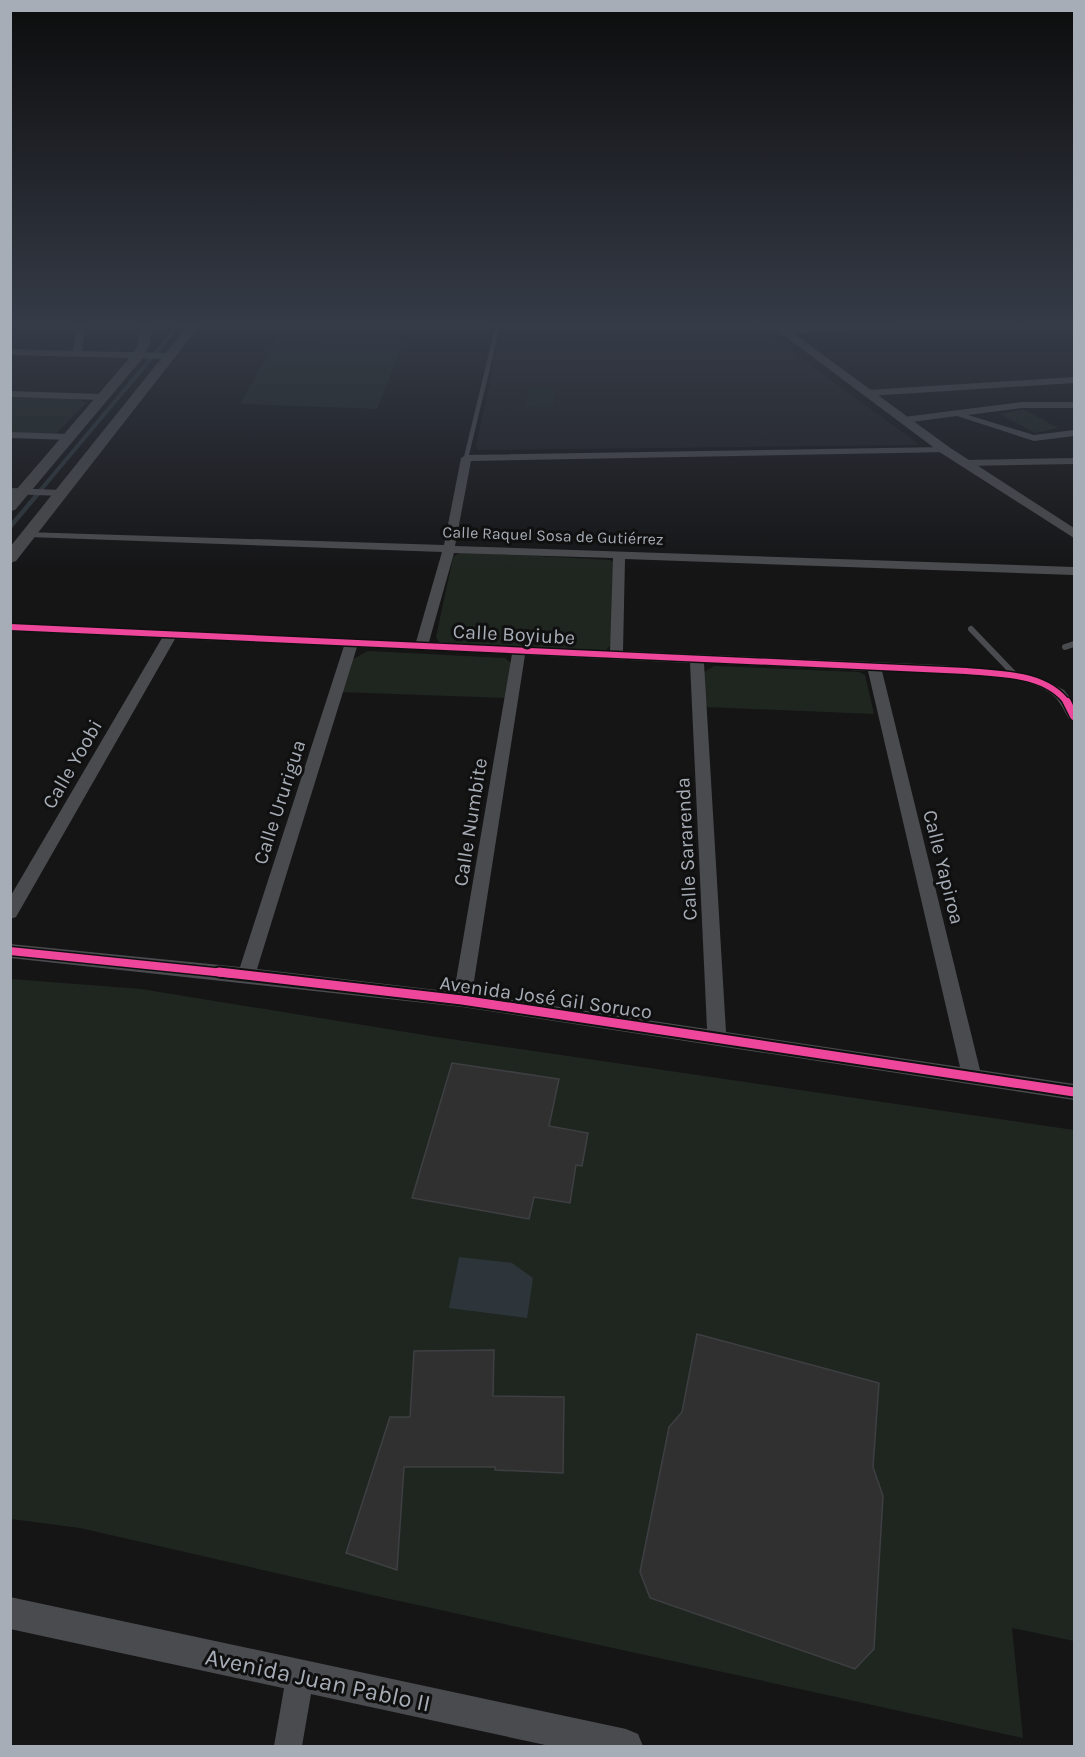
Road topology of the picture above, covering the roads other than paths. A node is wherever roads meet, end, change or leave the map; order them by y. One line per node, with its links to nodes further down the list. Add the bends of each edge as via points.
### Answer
1 (94, 407): 10 (main road)
2 (125, 407): 16 (main road)
3 (478, 407): 12 (lane)
4 (887, 407): 7 (street)
5 (1006, 407): 6 (street)
6 (955, 414): 7 (street); 8 (street, via 1034,438)
7 (904, 420): 11 (street)
8 (1074, 434)
9 (10, 435): 10 (street)
10 (69, 437): 15 (main road)
11 (945, 450): 12 (street); 14 (street)
12 (466, 458): 20 (street)
13 (1074, 461): 14 (street)
14 (967, 463): 19 (street)
15 (21, 492): 16 (street); 17 (main road)
16 (58, 493): 18 (main road)
17 (10, 507)
18 (29, 534): 20 (street, Calle Raquel Sosa de Gutiérrez); 22 (main road)
19 (1074, 534)
20 (449, 548): 21 (street, Calle Raquel Sosa de Gutiérrez); 29 (street)
21 (619, 555): 23 (street, Calle Raquel Sosa de Gutiérrez); 32 (street)
22 (10, 558)
23 (1074, 571)
24 (10, 627): 26 (street, Calle Boyiube)
25 (970, 628): 35 (lane)
26 (170, 635): 27 (street, Calle Boyiube); 37 (street, Calle Yoobi)
27 (352, 643): 29 (street, Calle Boyiube); 39 (street, Calle Ururigua)
28 (1074, 644): 30 (lane)
29 (421, 646): 31 (street, Calle Boyiube)
30 (1065, 647)
31 (519, 650): 32 (street, Calle Boyiube); 40 (street, Calle Numbite)
32 (616, 655): 33 (street, Calle Boyiube)
33 (697, 659): 34 (street, Calle Boyiube); 41 (street, Calle Sararenda)
34 (874, 667): 35 (street, Calle Boyiube); 42 (street, Calle Yapiroa)
35 (1016, 676): 36 (street, Calle Boyiube, via 1053,688 1070,705)
36 (1074, 716)
37 (10, 913)
38 (10, 951): 39 (street, Avenida José Gil Soruco)
39 (246, 975): 40 (street, Avenida José Gil Soruco)
40 (462, 1000): 41 (street, Avenida José Gil Soruco)
41 (717, 1038): 42 (street, Avenida José Gil Soruco)
42 (972, 1077): 43 (street, Avenida José Gil Soruco)
43 (1074, 1092)
44 (10, 1613): 45 (street, Avenida Juan Pablo II)
45 (300, 1677): 46 (street); 47 (street, Avenida Juan Pablo II)
46 (288, 1746)
47 (626, 1746)

